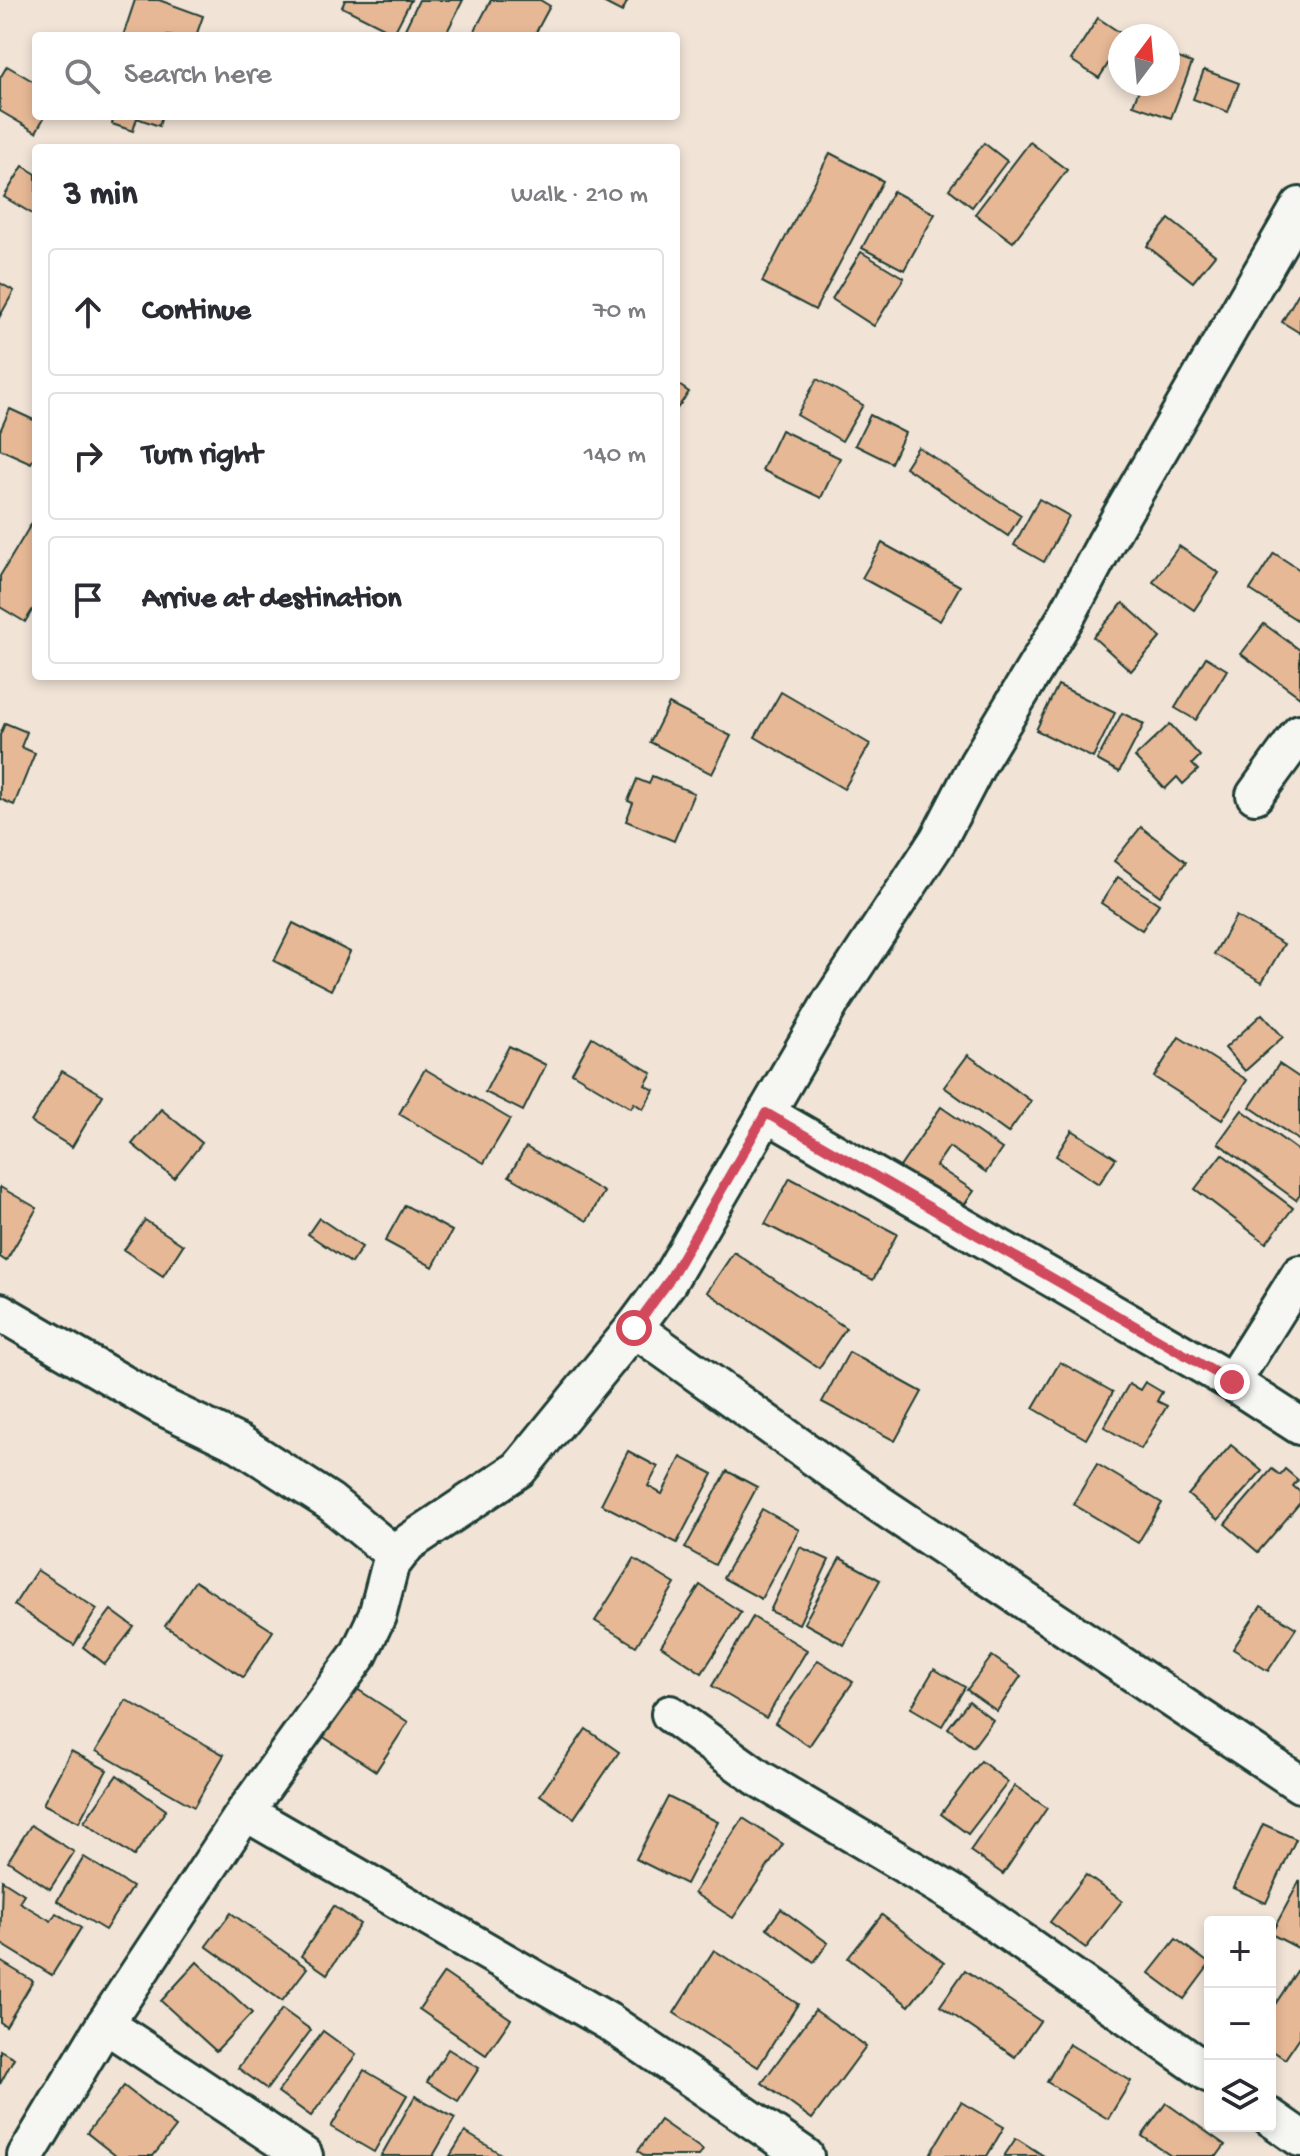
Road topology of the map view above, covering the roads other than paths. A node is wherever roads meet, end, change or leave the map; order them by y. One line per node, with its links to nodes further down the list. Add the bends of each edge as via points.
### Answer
1 (1300, 206): 4 (street, via 938,840 831,1002)
2 (1300, 733): 3 (street)
3 (1255, 795)
4 (766, 1113): 7 (street, via 668,1282); 8 (street)
5 (1300, 1274): 8 (street)
6 (0, 1312): 10 (street, via 261,1457 330,1502)
7 (634, 1328): 10 (street, via 519,1469); 12 (street, via 878,1503)
8 (1232, 1382): 9 (street)
9 (1300, 1426)
10 (396, 1556): 13 (street, via 359,1654)
11 (670, 1714): 15 (street, via 760,1779 954,1894)
12 (1300, 1784)
13 (245, 1812): 14 (street); 20 (street, via 609,2022)
14 (105, 2024): 18 (street); 19 (street)
15 (1204, 2070)
16 (1276, 2121): 17 (street)
17 (1300, 2138)
18 (26, 2156)
19 (304, 2156)
20 (805, 2156)

